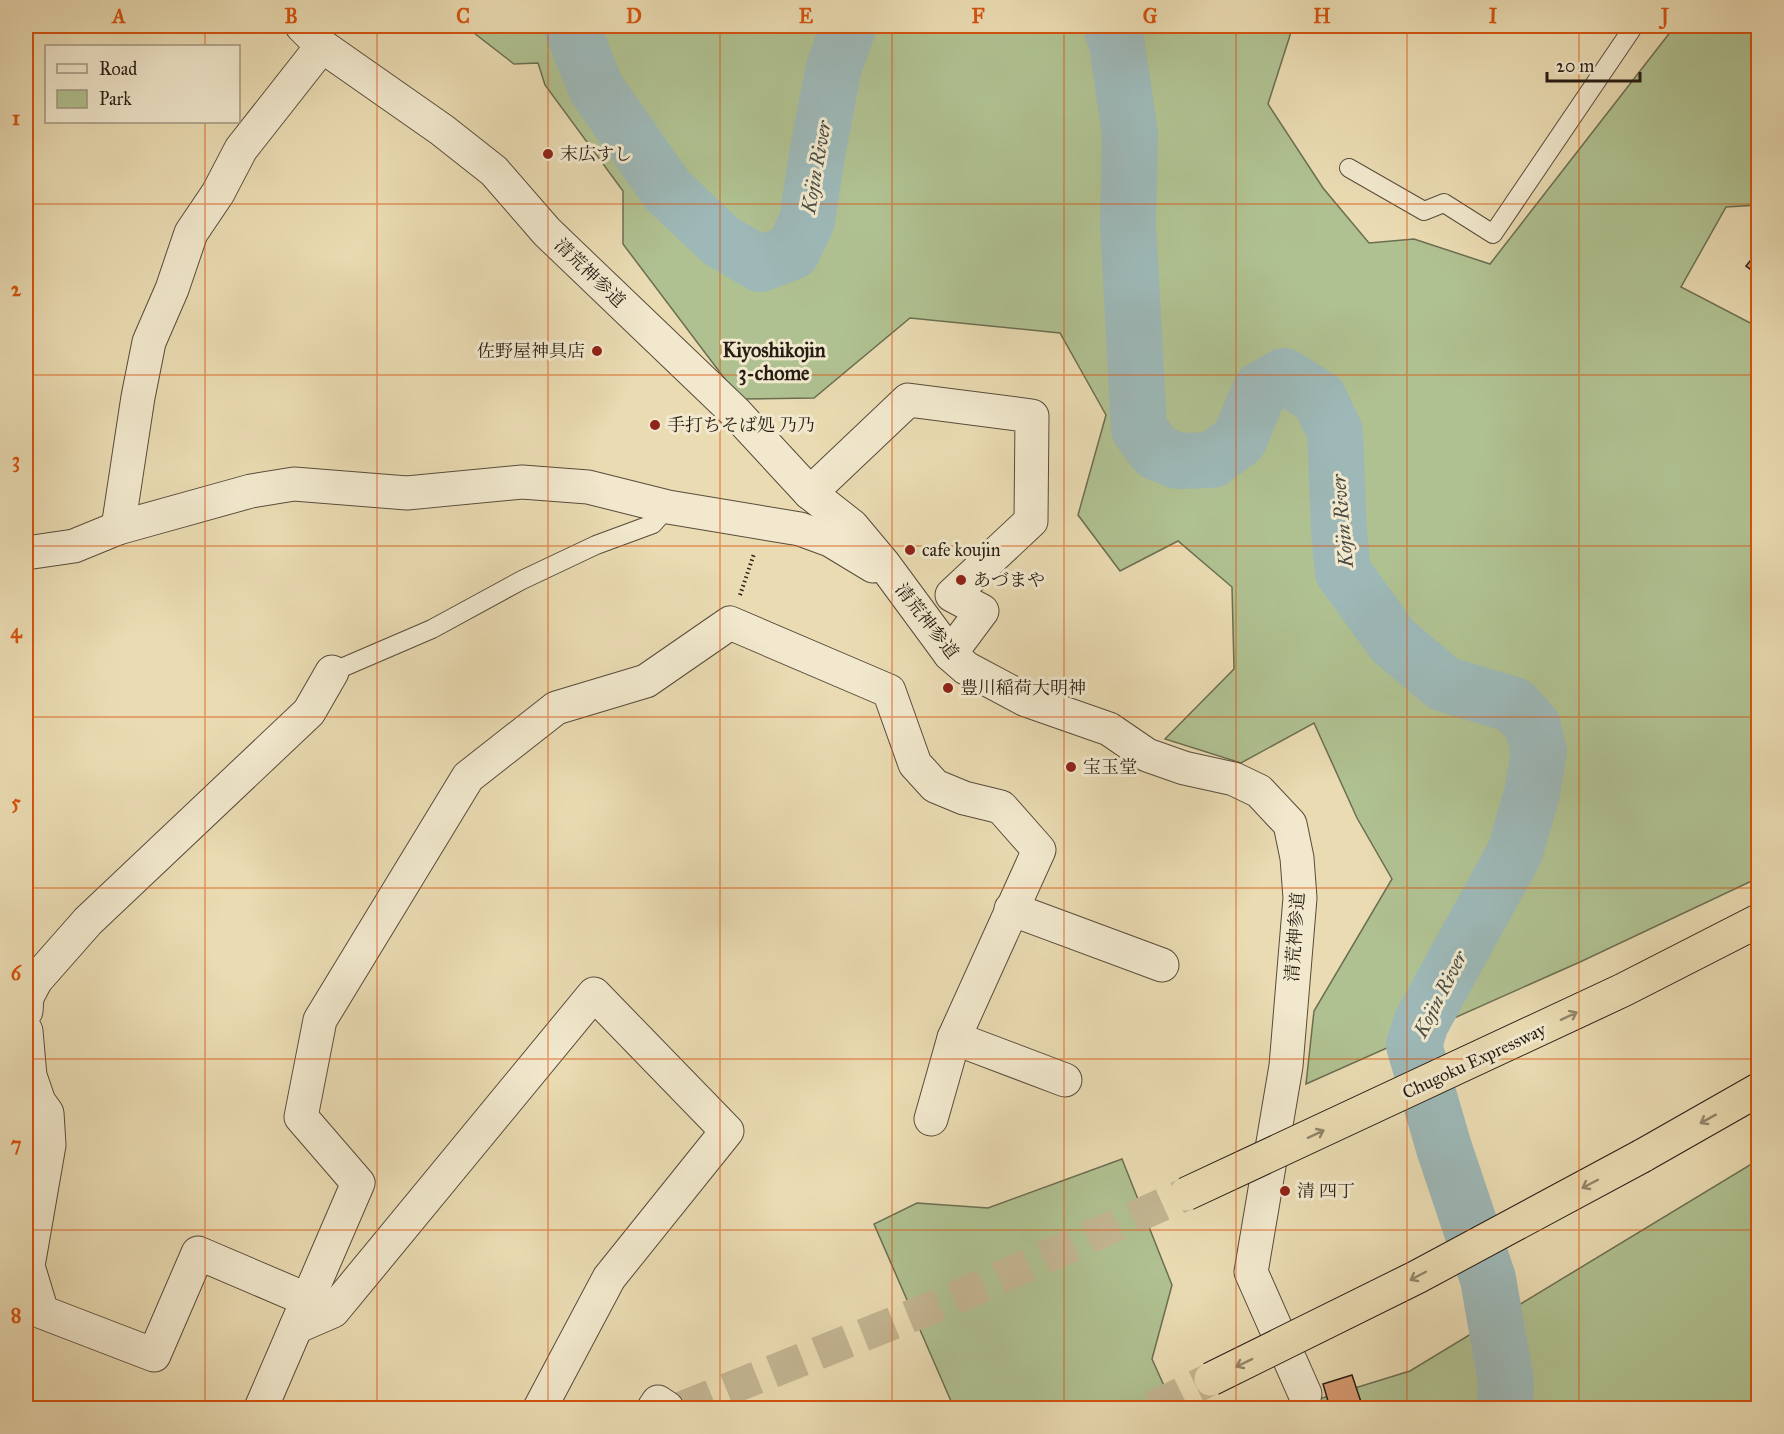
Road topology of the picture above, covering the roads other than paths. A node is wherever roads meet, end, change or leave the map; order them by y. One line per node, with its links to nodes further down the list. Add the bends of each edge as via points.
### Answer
1 (1634, 26): 3 (lane, via 1492,234 1444,203 1424,211)
2 (312, 36): 4 (street, 清荒神参道, via 494,171 547,232 736,413); 6 (street, via 191,233 149,342)
3 (1349, 168)
4 (810, 493): 8 (street, 清荒神参道, via 852,526); 9 (street, via 908,400 1032,416 1031,521 952,594 982,611)
5 (668, 507): 6 (street, via 588,487 522,482 407,494 294,484 251,491); 8 (street, via 800,529 830,540); 10 (lane, via 653,524 596,544 432,629)
6 (118, 528): 7 (street, via 74,546)
7 (26, 553)
8 (891, 574): 9 (street, 清荒神参道)
9 (950, 654): 23 (street, 清荒神参道, via 966,668 1026,700 1109,729 1147,755 1234,779 1259,791 1290,824 1300,898 1287,1054 1251,1272)
10 (332, 672): 14 (street, via 309,712 88,921 36,980 27,997)
11 (1011, 909): 13 (street); 16 (street); 21 (street, via 1039,850 1001,807 935,786 915,764 889,691 730,623 646,681 556,708 468,777 320,1020 301,1117 358,1183)
12 (1758, 921): 20 (highway, Chugoku Expressway, one-way to 12, bridge, via 1623,990)
13 (1162, 965)
14 (26, 1011)
15 (26, 1031): 21 (street, via 30,1076 47,1113 49,1131 28,1266 42,1312 153,1355 198,1252)
16 (954, 1038): 17 (street); 19 (street)
17 (1065, 1080)
18 (1758, 1090): 22 (highway, one-way to 22, bridge, via 1417,1277)
19 (931, 1119)
20 (1186, 1194)
21 (302, 1313): 24 (street); 25 (street, via 333,1311 594,994 727,1131 609,1278)
22 (1211, 1379)
23 (1305, 1394)
24 (261, 1408)
25 (540, 1408)
26 (654, 1408): 27 (street, via 658,1402)
27 (667, 1408)

